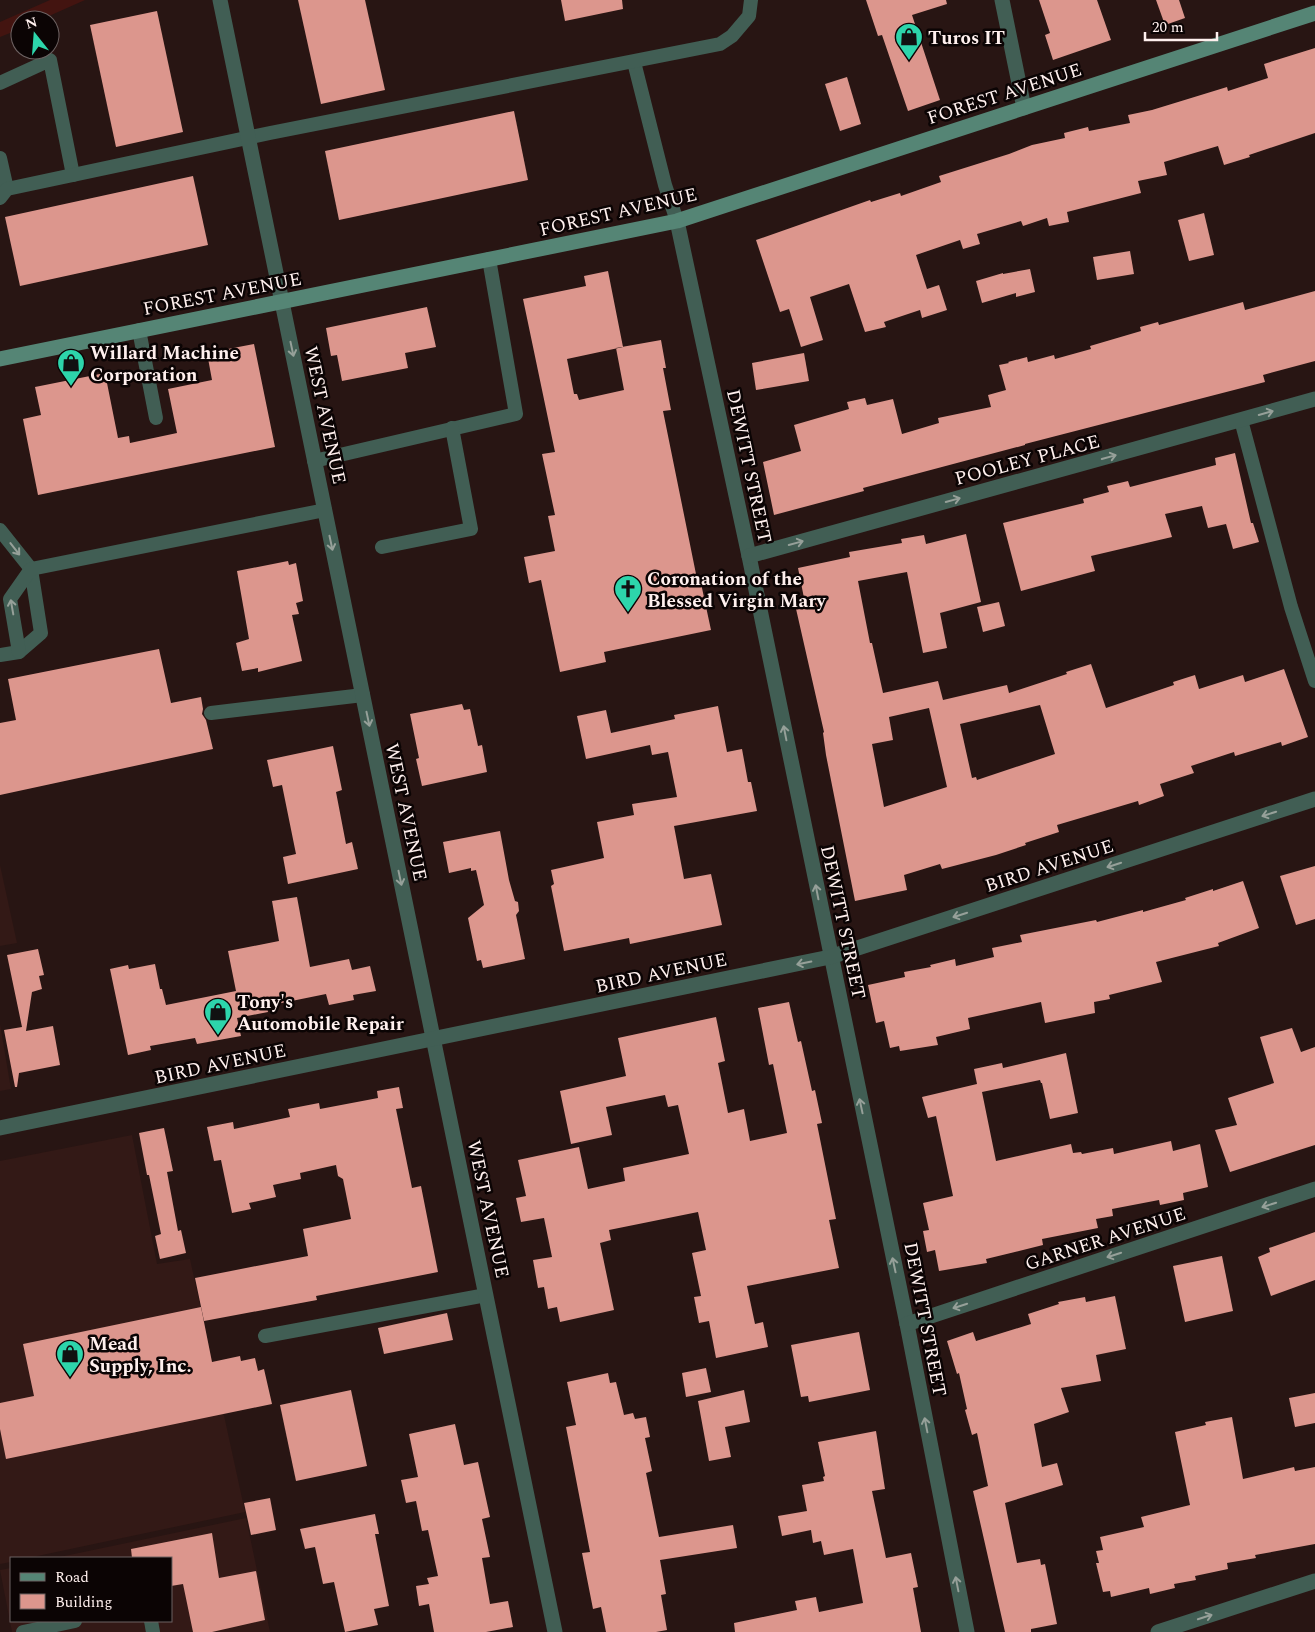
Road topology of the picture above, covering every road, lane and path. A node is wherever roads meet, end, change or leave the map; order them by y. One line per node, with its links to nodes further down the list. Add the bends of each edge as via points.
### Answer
1 (220, 0): 8 (street, WEST AVENUE)
2 (751, 0): 5 (lane, via 749,16 732,36 720,44)
3 (1002, 0): 7 (street)
4 (1315, 12): 7 (street, FOREST AVENUE)
5 (634, 62): 8 (lane); 12 (lane)
6 (0, 83): 10 (lane, via 50,60)
7 (1024, 108): 12 (street, FOREST AVENUE)
8 (248, 138): 10 (lane); 14 (street, WEST AVENUE)
9 (0, 158): 11 (lane)
10 (73, 175): 11 (lane)
11 (3, 193)
12 (677, 221): 13 (street, FOREST AVENUE); 25 (street, DEWITT STREET)
13 (489, 259): 14 (street, FOREST AVENUE); 20 (lane, via 516,414)
14 (282, 302): 15 (street, FOREST AVENUE); 21 (street, WEST AVENUE, one-way to 21)
15 (139, 330): 16 (street, FOREST AVENUE); 18 (lane)
16 (0, 359)
17 (1315, 399): 19 (street, POOLEY PLACE, one-way to 17)
18 (156, 418)
19 (1241, 420): 25 (street, POOLEY PLACE, one-way to 19); 29 (lane, via 1291,607)
20 (452, 428): 21 (lane); 24 (lane, via 471,528)
21 (314, 460): 22 (street, WEST AVENUE)
22 (325, 510): 26 (lane); 30 (street, WEST AVENUE, one-way to 30)
23 (0, 530): 26 (lane, one-way to 26)
24 (382, 547)
25 (749, 556): 33 (street, DEWITT STREET, one-way to 25)
26 (31, 569): 27 (lane, one-way to 26, via 10,599); 27 (lane, via 41,633)
27 (19, 652): 28 (lane)
28 (0, 655)
29 (1315, 681)
30 (363, 695): 31 (lane); 34 (street, WEST AVENUE, one-way to 34)
31 (212, 713)
32 (1315, 799): 33 (street, BIRD AVENUE, one-way to 33)
33 (830, 957): 34 (street, BIRD AVENUE, one-way to 34); 38 (street, DEWITT STREET, one-way to 33)
34 (433, 1039): 35 (street, BIRD AVENUE); 37 (street, WEST AVENUE)
35 (0, 1128)
36 (1315, 1190): 38 (street, GARNER AVENUE, one-way to 38)
37 (486, 1295): 39 (lane); 43 (street, WEST AVENUE)
38 (907, 1324): 44 (street, DEWITT STREET, one-way to 38)
39 (265, 1336)
40 (1315, 1580): 45 (street, one-way to 40)
41 (70, 1622): 42 (lane)
42 (23, 1632)
43 (555, 1632)
44 (967, 1632)
45 (1158, 1632)

